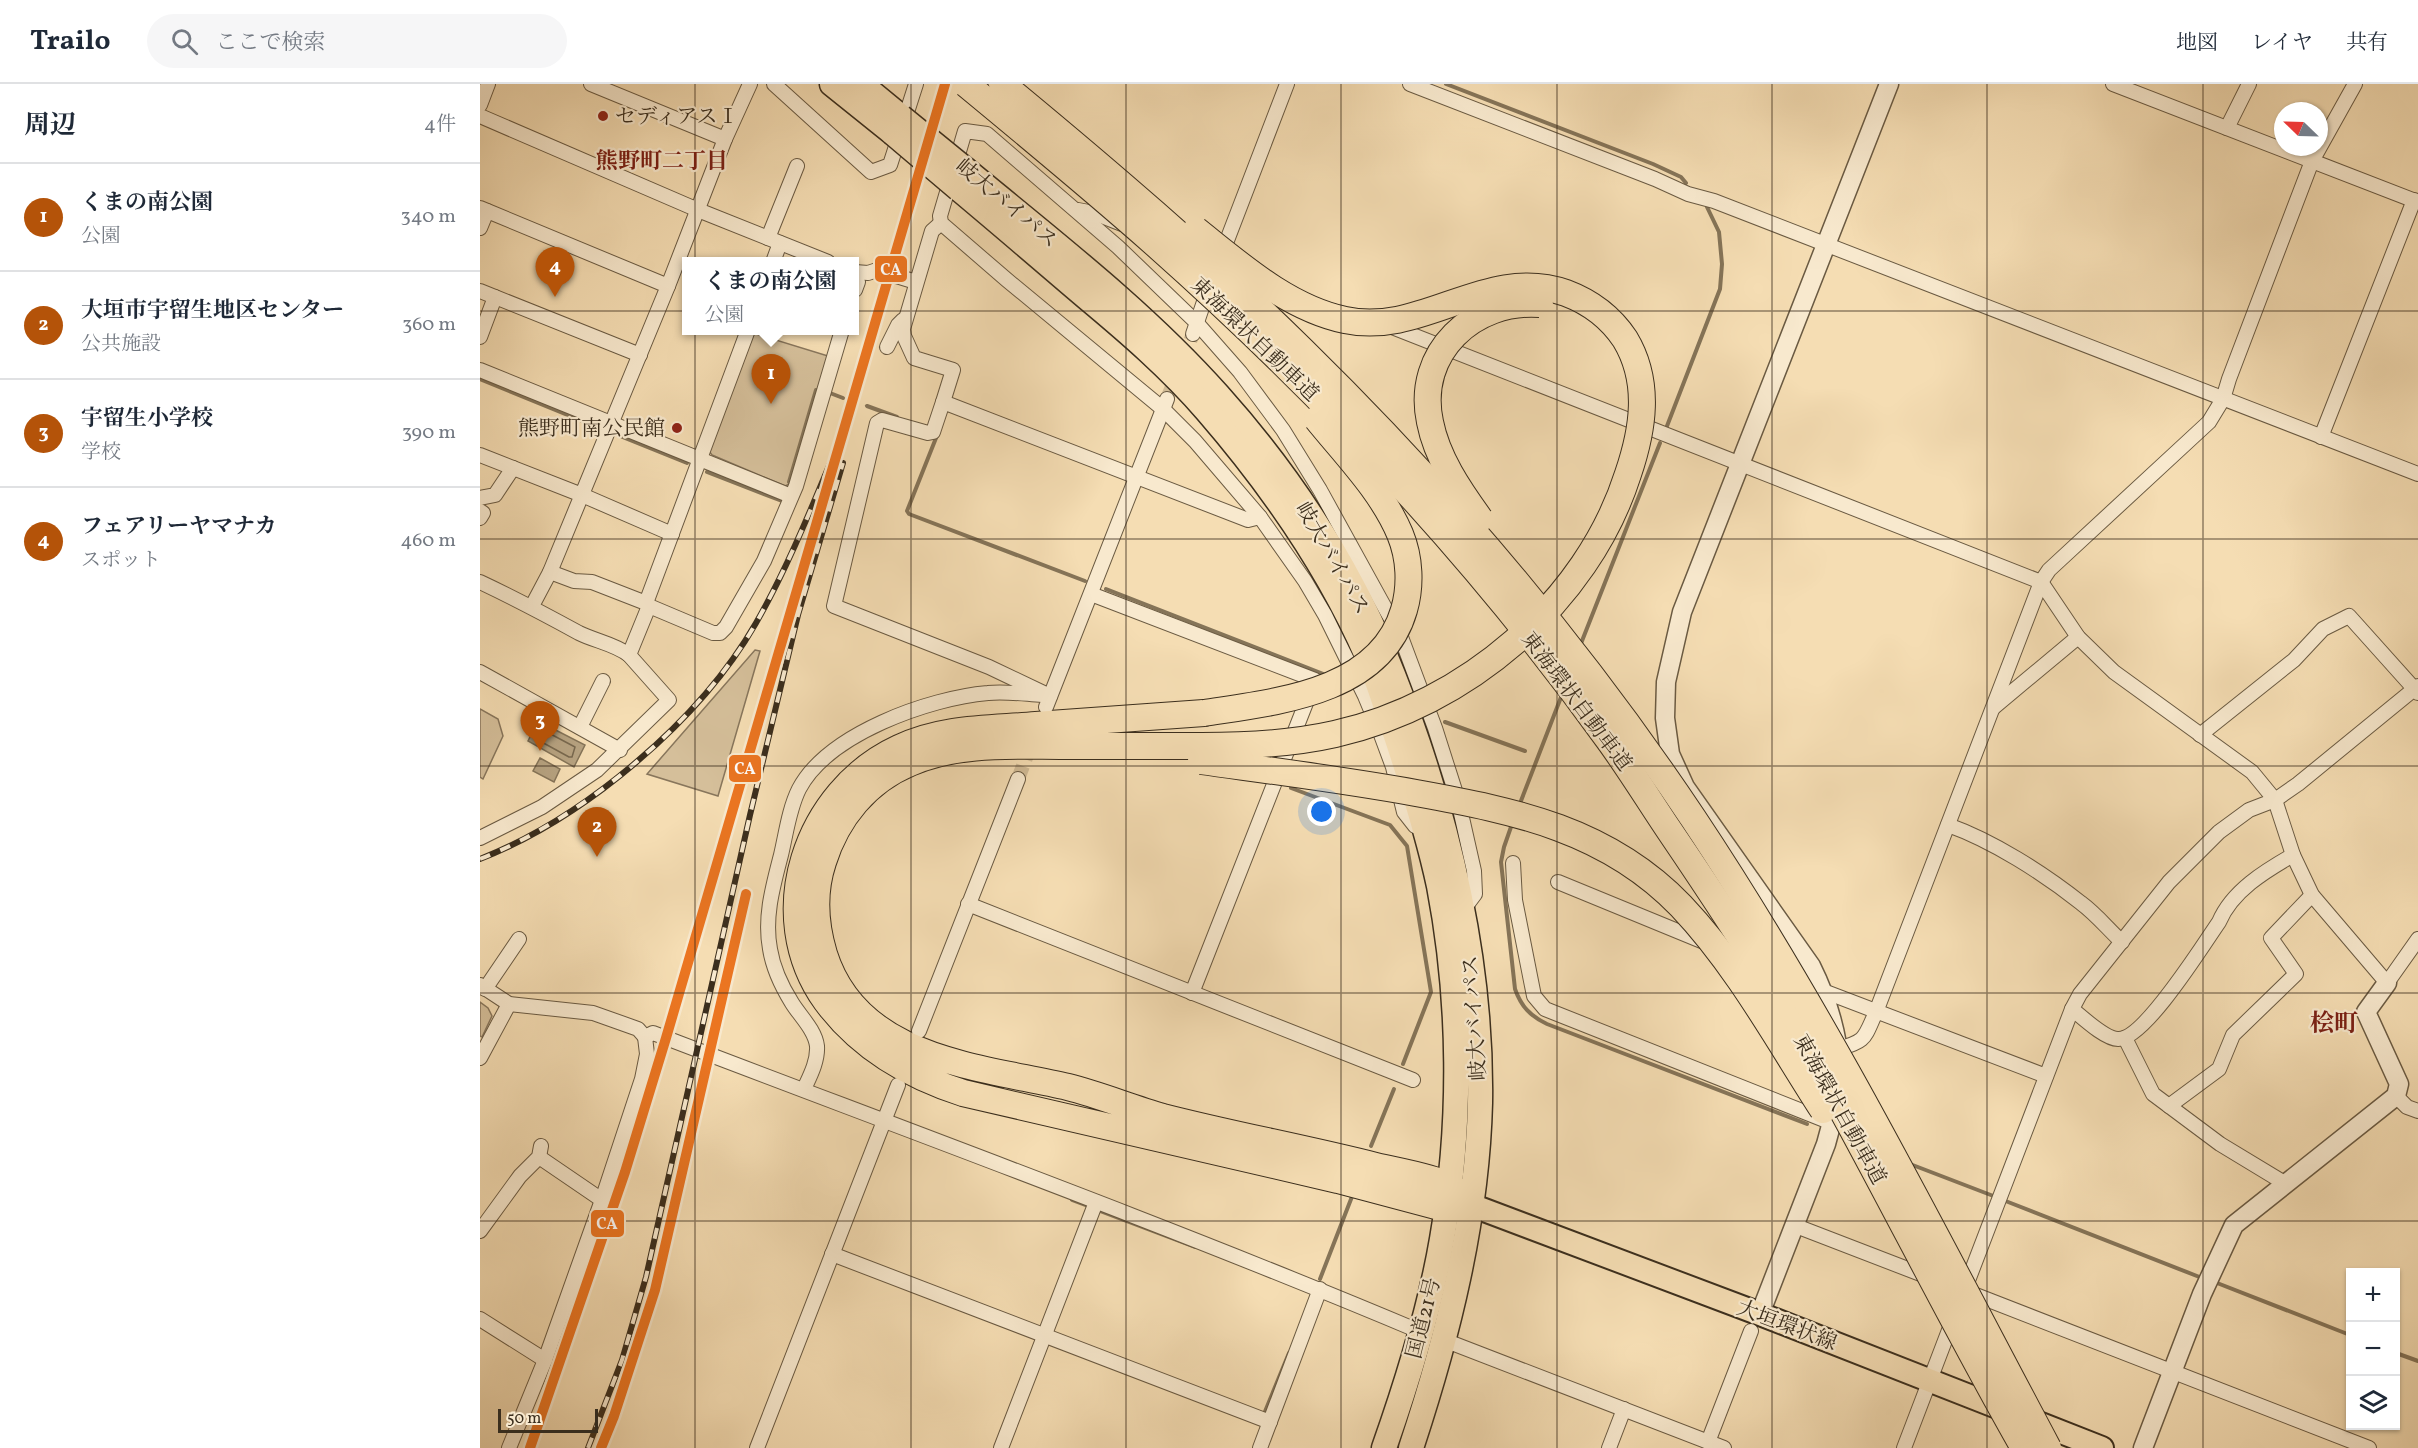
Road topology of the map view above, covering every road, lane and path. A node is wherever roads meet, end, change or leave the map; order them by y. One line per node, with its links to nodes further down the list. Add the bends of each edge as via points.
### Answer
1 (488, 84): 17 (street)
2 (591, 84): 22 (street)
3 (750, 84): 22 (street)
4 (774, 84): 7 (street, via 871,172 890,165)
5 (832, 84): 20 (highway, 岐大バイパス)
6 (861, 84): 20 (highway, 岐大バイパス)
7 (916, 84)
8 (966, 84): 19 (highway, 東海環状自動車道, bridge)
9 (1002, 84): 88 (highway, 東海環状自動車道, bridge, via 1226,278 1370,418 1436,489 1562,640)
10 (1009, 84): 84 (highway, bridge, via 1239,264 1301,305 1345,320 1368,323 1392,321 1494,289 1534,286 1557,290 1594,307 1624,338 1634,356 1640,377 1642,420 1626,482 1598,541 1580,568 1519,638 1434,698 1366,726 1269,745)
11 (1287, 84): 36 (street)
12 (1410, 84): 33 (street)
13 (1888, 84): 33 (street)
14 (2113, 84): 21 (street)
15 (2249, 84): 21 (street)
16 (2355, 84): 23 (street)
17 (480, 105)
18 (480, 116): 28 (street)
19 (1011, 121): 84 (highway, bridge, via 1267,364 1310,411 1389,512 1407,557 1407,599 1401,619 1391,637 1361,670 1318,690 1256,705); 138 (highway, 東海環状自動車道, bridge, via 1155,243 1288,369 1416,502 1543,652 1610,741 1780,1002)
20 (897, 125): 25 (highway, 岐大バイパス, bridge)
21 (2227, 128): 23 (street)
22 (726, 139): 28 (street)
23 (2312, 161): 26 (street); 50 (street)
24 (797, 166): 32 (street)
25 (963, 179): 90 (highway, 岐大バイパス, via 1204,407 1276,498 1338,598 1369,659); 97 (highway, 岐大バイパス, via 1120,297 1218,394 1290,486 1354,587 1384,651 1443,820)
26 (2416, 201): 54 (street)
27 (483, 210): 31 (street); 39 (street)
28 (698, 210): 32 (street); 39 (street)
29 (1077, 210): 30 (street, via 987,134 965,131); 36 (street); 43 (street)
30 (941, 223): 38 (street, via 932,231); 52 (street)
31 (480, 228)
32 (774, 240): 34 (street); 35 (street)
33 (1826, 246): 50 (street); 57 (street)
34 (773, 257)
35 (818, 257)
36 (1219, 261): 43 (street); 57 (street)
37 (859, 273): 38 (street, via 877,270)
38 (916, 282): 42 (street)
39 (668, 286): 48 (street)
40 (480, 291): 41 (street)
41 (495, 297): 46 (street); 48 (street)
42 (905, 319): 47 (street); 51 (street, via 904,336 914,358 953,370)
43 (1194, 328): 97 (street, via 1240,372 1283,430 1401,637 1458,800 1474,871 1475,894)
44 (746, 335): 56 (street)
45 (841, 335): 62 (street)
46 (480, 337)
47 (887, 347)
48 (640, 355): 53 (street)
49 (480, 370): 53 (street)
50 (2223, 399): 54 (street); 70 (street, via 2209,422 2049,570)
51 (943, 402): 60 (street); 79 (street, via 933,432 882,420 876,423 834,606 988,666)
52 (1165, 404): 60 (street); 65 (street)
53 (611, 424): 56 (street); 61 (street)
54 (2321, 437): 59 (street)
55 (480, 455): 58 (street)
56 (700, 460): 62 (street); 67 (street)
57 (1740, 464): 70 (street); 103 (street, via 1682,612 1666,682 1670,754 1685,787 1783,924)
58 (513, 468): 61 (street); 63 (street, via 495,495)
59 (2418, 474)
60 (1137, 477): 65 (street, via 1248,520); 71 (street)
61 (582, 495): 67 (street); 68 (street)
62 (791, 496): 72 (street, via 764,561 720,633)
63 (480, 498)
64 (480, 511): 66 (street)
65 (1260, 517): 90 (street, via 1325,615 1380,732 1404,812 1415,826)
66 (480, 518)
67 (672, 534): 72 (street)
68 (550, 572): 72 (street, via 574,581 592,582); 73 (street)
69 (480, 582): 73 (street)
70 (2041, 582): 74 (street); 80 (street)
71 (1091, 594): 79 (street); 104 (street, via 1316,680)
72 (648, 605): 75 (street)
73 (532, 606): 75 (street)
74 (2078, 637): 80 (street); 82 (street, via 2114,672)
75 (629, 655): 85 (street, via 669,700)
76 (480, 672): 81 (street)
77 (603, 681): 81 (street)
78 (2417, 690): 82 (street, via 2349,616 2323,629 2294,660); 87 (street)
79 (1048, 701): 116 (street, via 988,692 929,705 883,723 831,753 799,790 767,922 777,974 817,1045 815,1063)
80 (1992, 709): 89 (street)
81 (580, 728): 85 (street)
82 (2200, 735): 87 (street, via 2252,772)
83 (1018, 736): 84 (highway); 84 (highway); 124 (highway, via 904,765 875,783 842,820 821,866 817,916 828,966 856,1009 898,1041 944,1060 1071,1088 1162,1116 1348,1159)
84 (1202, 738): 88 (highway, bridge, via 1305,724 1365,710 1396,698 1457,666 1485,646 1508,627 1523,610 1531,602 1539,594 1547,585 1601,500 1622,442 1626,412 1621,373 1603,337 1578,316 1545,304 1495,308 1477,316 1447,343 1437,359 1428,398 1436,445 1467,501 1504,550 1518,568 1525,577 1532,586 1539,595 1546,604 1589,658 1652,747); 138 (highway, bridge, via 1384,787 1537,818 1596,843 1653,881 1698,925 1730,966 1823,1110)
85 (620, 750): 91 (street, via 542,807)
86 (1018, 779): 96 (street)
87 (2275, 800): 92 (street); 100 (street, via 2249,810 2219,832 2169,882)
88 (1692, 817): 153 (highway, 東海環状自動車道, bridge, via 1798,986)
89 (1948, 825): 100 (street, via 1974,834 2037,872 2082,903); 107 (street)
90 (1426, 830): 124 (highway, 岐大バイパス, via 1439,888 1455,1029)
91 (480, 838)
92 (2293, 855): 95 (street); 110 (street, via 2262,872 2225,907 2219,922 2153,1016)
93 (1513, 863): 121 (street, via 1515,900 1534,996 1545,1009)
94 (1558, 882): 103 (street)
95 (2312, 894): 101 (street); 118 (street, via 2271,938 2296,974 2233,1035 2219,1069)
96 (968, 904): 104 (street); 108 (street)
97 (1463, 910): 124 (highway, 岐大バイパス, via 1478,1029 1480,1105)
98 (519, 939): 102 (street)
99 (2418, 939): 101 (street)
100 (2122, 942): 106 (street)
101 (2387, 983): 117 (street, via 2366,1012 2399,1084)
102 (483, 987): 105 (street)
103 (1824, 992): 107 (street); 111 (street)
104 (1192, 993): 114 (street)
105 (509, 1004): 109 (street, via 593,1013 638,1029); 112 (street)
106 (2072, 1009): 110 (street, via 2116,1040); 113 (street)
107 (1876, 1011): 111 (street, via 1864,1038); 113 (street)
108 (919, 1031)
109 (645, 1037): 116 (street, via 653,1033); 123 (street, via 647,1054 642,1079)
110 (2125, 1038): 118 (street, via 2153,1094)
111 (1838, 1049): 121 (street, via 1839,1097)
112 (480, 1058)
113 (2046, 1076): 130 (street)
114 (1413, 1080)
115 (898, 1085): 120 (street)
116 (804, 1089): 120 (street)
117 (2396, 1096): 119 (street); 122 (street)
118 (2169, 1106): 122 (street)
119 (2418, 1111)
120 (884, 1120): 125 (street); 128 (street)
121 (1832, 1123): 126 (street)
122 (2286, 1184): 137 (street, via 2234,1225)
123 (602, 1200): 127 (street, via 540,1152); 136 (street)
124 (1456, 1200): 132 (main road, 大垣環状線); 133 (highway, 国道21号); 135 (highway, 国道21号, via 1465,1251)
125 (1096, 1202): 129 (street); 134 (street)
126 (1796, 1226): 130 (street); 132 (street)
127 (480, 1231)
128 (832, 1254): 134 (street); 144 (street)
129 (1320, 1289): 133 (street); 141 (street)
130 (1964, 1291): 137 (street); 139 (street)
131 (480, 1319): 136 (street)
132 (1755, 1322): 139 (main road, 大垣環状線); 142 (street)
133 (1420, 1332): 147 (highway, 国道21号)
134 (1044, 1335): 141 (street); 145 (street)
135 (1444, 1340): 140 (street); 148 (highway, 国道21号)
136 (545, 1360): 143 (street)
137 (2171, 1372): 155 (street); 156 (street)
138 (1983, 1376): 152 (highway, 東海環状自動車道, bridge)
139 (1929, 1381): 151 (street); 154 (main road, 大垣環状線)
140 (1624, 1409): 142 (street); 149 (street)
141 (1270, 1422): 146 (street)
142 (1708, 1442): 150 (street)
143 (509, 1448)
144 (757, 1448)
145 (1001, 1448)
146 (1260, 1448)
147 (1384, 1448)
148 (1411, 1448)
149 (1609, 1448)
150 (1724, 1448)
151 (1904, 1448)
152 (2024, 1448)
153 (2048, 1448)
154 (2102, 1448)
155 (2143, 1448)
156 (2369, 1448)

